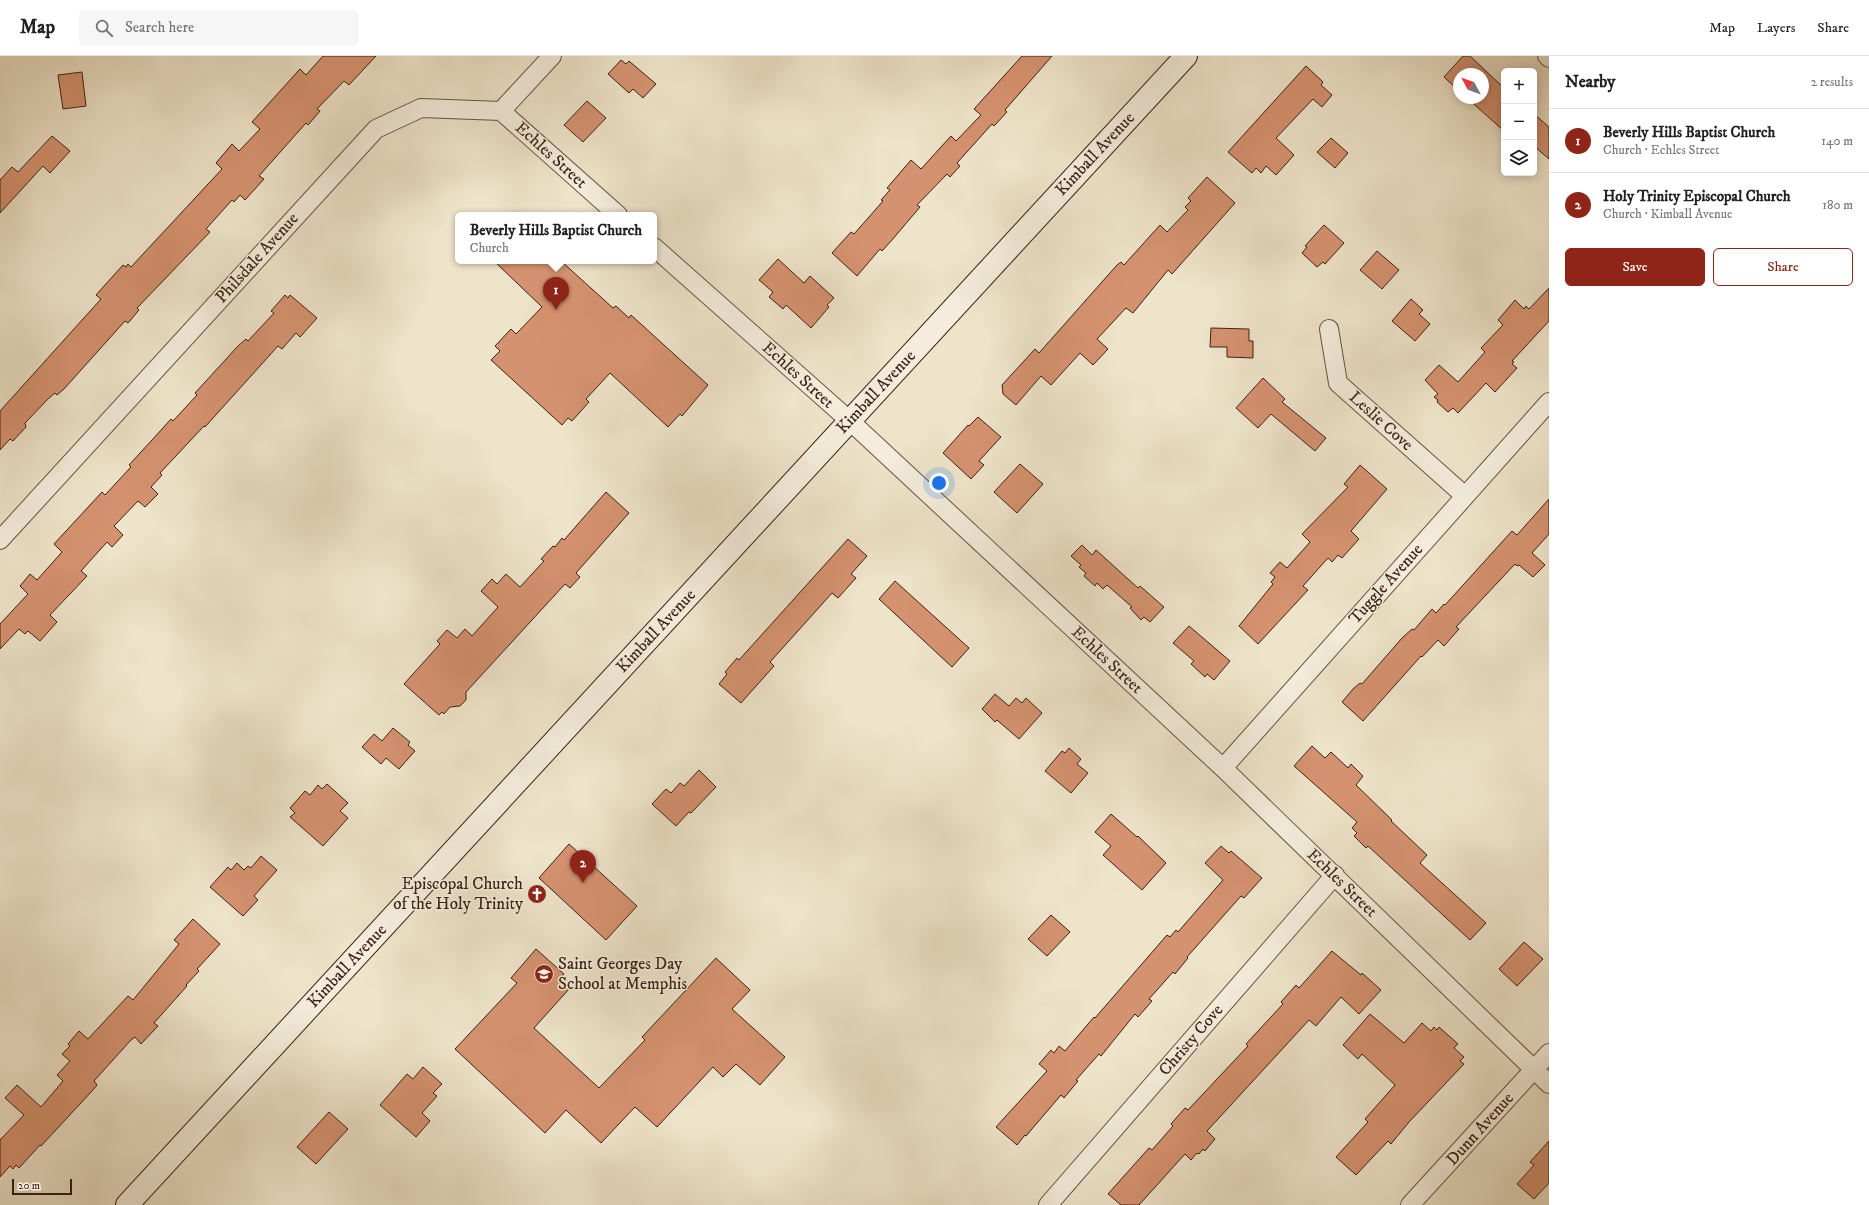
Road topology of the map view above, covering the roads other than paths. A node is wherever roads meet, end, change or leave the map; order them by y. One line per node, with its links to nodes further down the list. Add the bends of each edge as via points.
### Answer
1 (552, 56): 3 (street)
2 (1186, 56): 8 (main road, Kimball Avenue)
3 (501, 111): 4 (street, Echles Street); 10 (street, Philsdale Avenue, via 421,108 376,128)
4 (615, 212)
5 (657, 250): 8 (street, Echles Street)
6 (1329, 329): 9 (street, Leslie Cove, via 1338,383)
7 (1549, 402): 9 (street, Tuggle Avenue)
8 (850, 421): 11 (street, Echles Street); 16 (main road, Kimball Avenue)
9 (1464, 496): 11 (street, Tuggle Avenue)
10 (0, 540)
11 (1223, 768): 12 (street, Echles Street)
12 (1334, 875): 14 (street, Echles Street); 17 (street, Christy Cove)
13 (1549, 1053): 14 (street, Dunn Avenue)
14 (1534, 1070): 15 (street, Echles Street); 18 (street, Dunn Avenue)
15 (1549, 1084)
16 (127, 1205)
17 (1048, 1205)
18 (1410, 1205)

